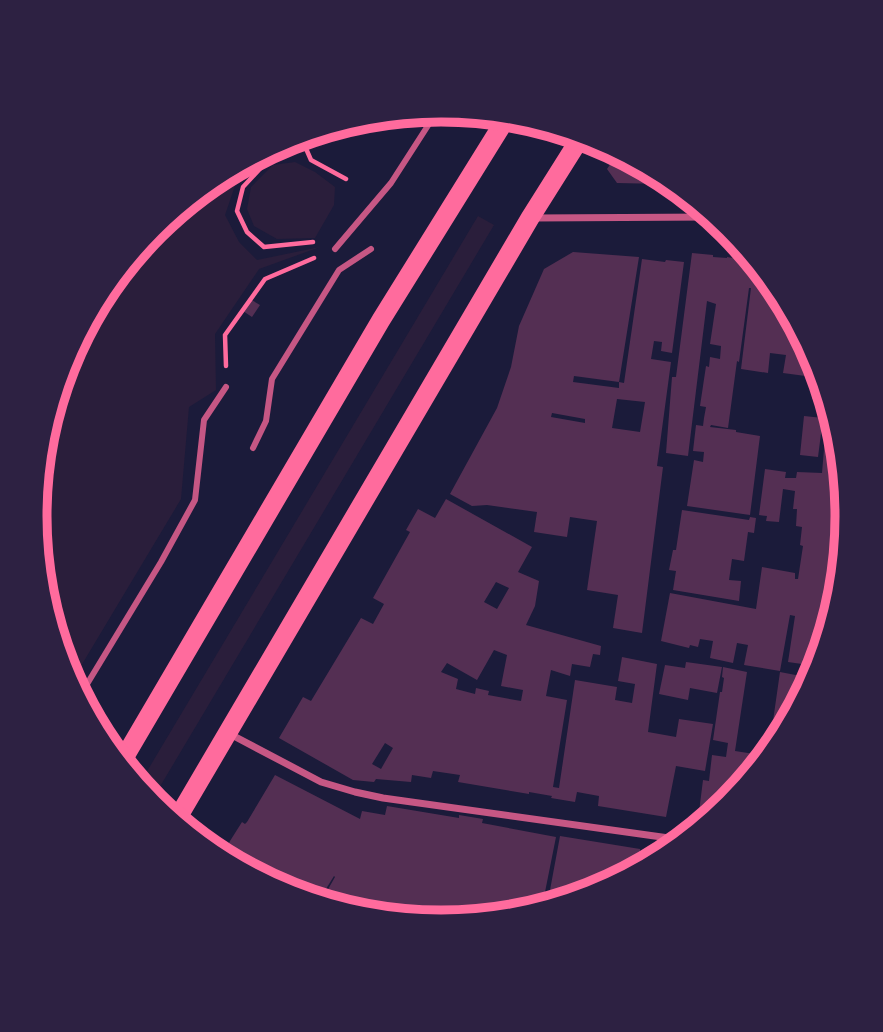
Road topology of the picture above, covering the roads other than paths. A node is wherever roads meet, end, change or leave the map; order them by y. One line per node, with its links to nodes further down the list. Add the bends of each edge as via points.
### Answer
1 (430, 122): 6 (street, via 391,183)
2 (502, 126): 12 (highway, via 381,320)
3 (575, 146): 5 (highway)
4 (698, 217): 5 (street)
5 (530, 218): 11 (highway)
6 (335, 249)
7 (371, 249): 9 (street, via 339,270 272,379 266,421)
8 (226, 387): 10 (street, via 204,420 195,500)
9 (253, 448)
10 (86, 686)
11 (228, 733): 13 (highway); 14 (street, via 321,782 355,792)
12 (127, 753)
13 (181, 812)
14 (669, 838)

